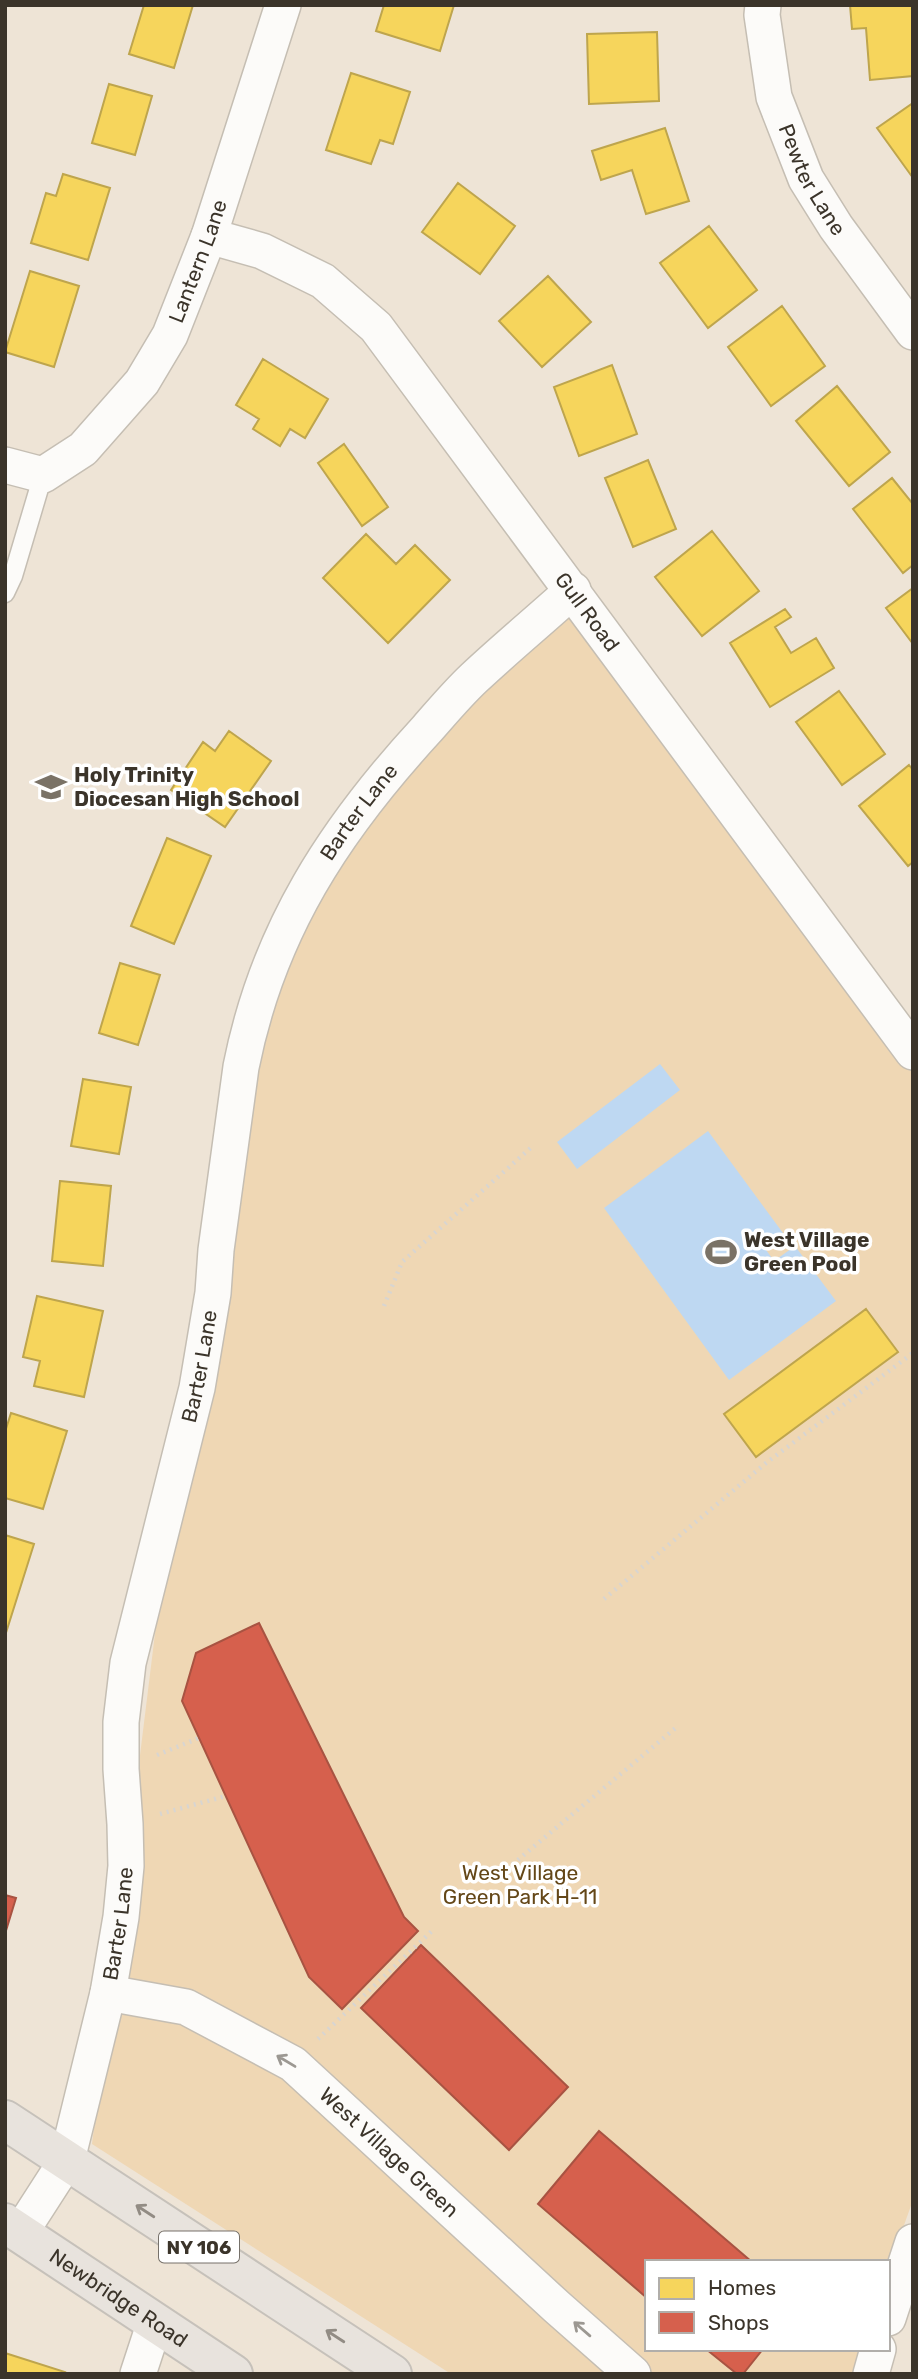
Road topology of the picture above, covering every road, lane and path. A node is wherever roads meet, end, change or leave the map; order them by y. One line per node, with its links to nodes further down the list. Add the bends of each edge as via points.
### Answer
1 (283, 5): 3 (street, Lantern Lane)
2 (763, 5): 4 (street, Pewter Lane, via 774,97 806,179)
3 (209, 236): 6 (street, Lantern Lane, via 170,335 142,382 83,449); 7 (street, Gull Road, via 262,251 323,281 376,327)
4 (913, 332)
5 (5, 465): 6 (street)
6 (43, 475): 8 (lane)
7 (573, 590): 9 (street, Gull Road); 16 (street, Barter Lane, via 473,680 384,776 320,865 270,964 241,1068 198,1388 128,1663 121,1721)
8 (5, 593)
9 (913, 1052)
10 (534, 1145): 11 (path, via 402,1262)
11 (384, 1306)
12 (913, 1353): 13 (path, via 766,1463)
13 (604, 1599)
14 (678, 1726): 17 (path)
15 (226, 1796): 16 (path)
16 (125, 1824): 19 (street, Barter Lane, via 121,1917)
17 (508, 1869)
18 (434, 1929): 20 (path)
19 (108, 1993): 20 (street, West Village Green, one-way to 19, via 186,2007); 22 (street, Barter Lane)
20 (293, 2064): 31 (street, West Village Green, one-way to 20)
21 (5, 2120): 22 (main road, NY 106)
22 (67, 2160): 23 (street, Barter Lane); 30 (main road, NY 106, one-way to 22)
23 (13, 2228): 26 (main road, Newbridge Road)
24 (913, 2242): 25 (street)
25 (890, 2312)
26 (155, 2322): 28 (street); 29 (main road, Newbridge Road)
27 (877, 2351): 32 (street)
28 (138, 2374)
29 (233, 2374)
30 (393, 2374)
31 (634, 2374)
32 (871, 2374)

